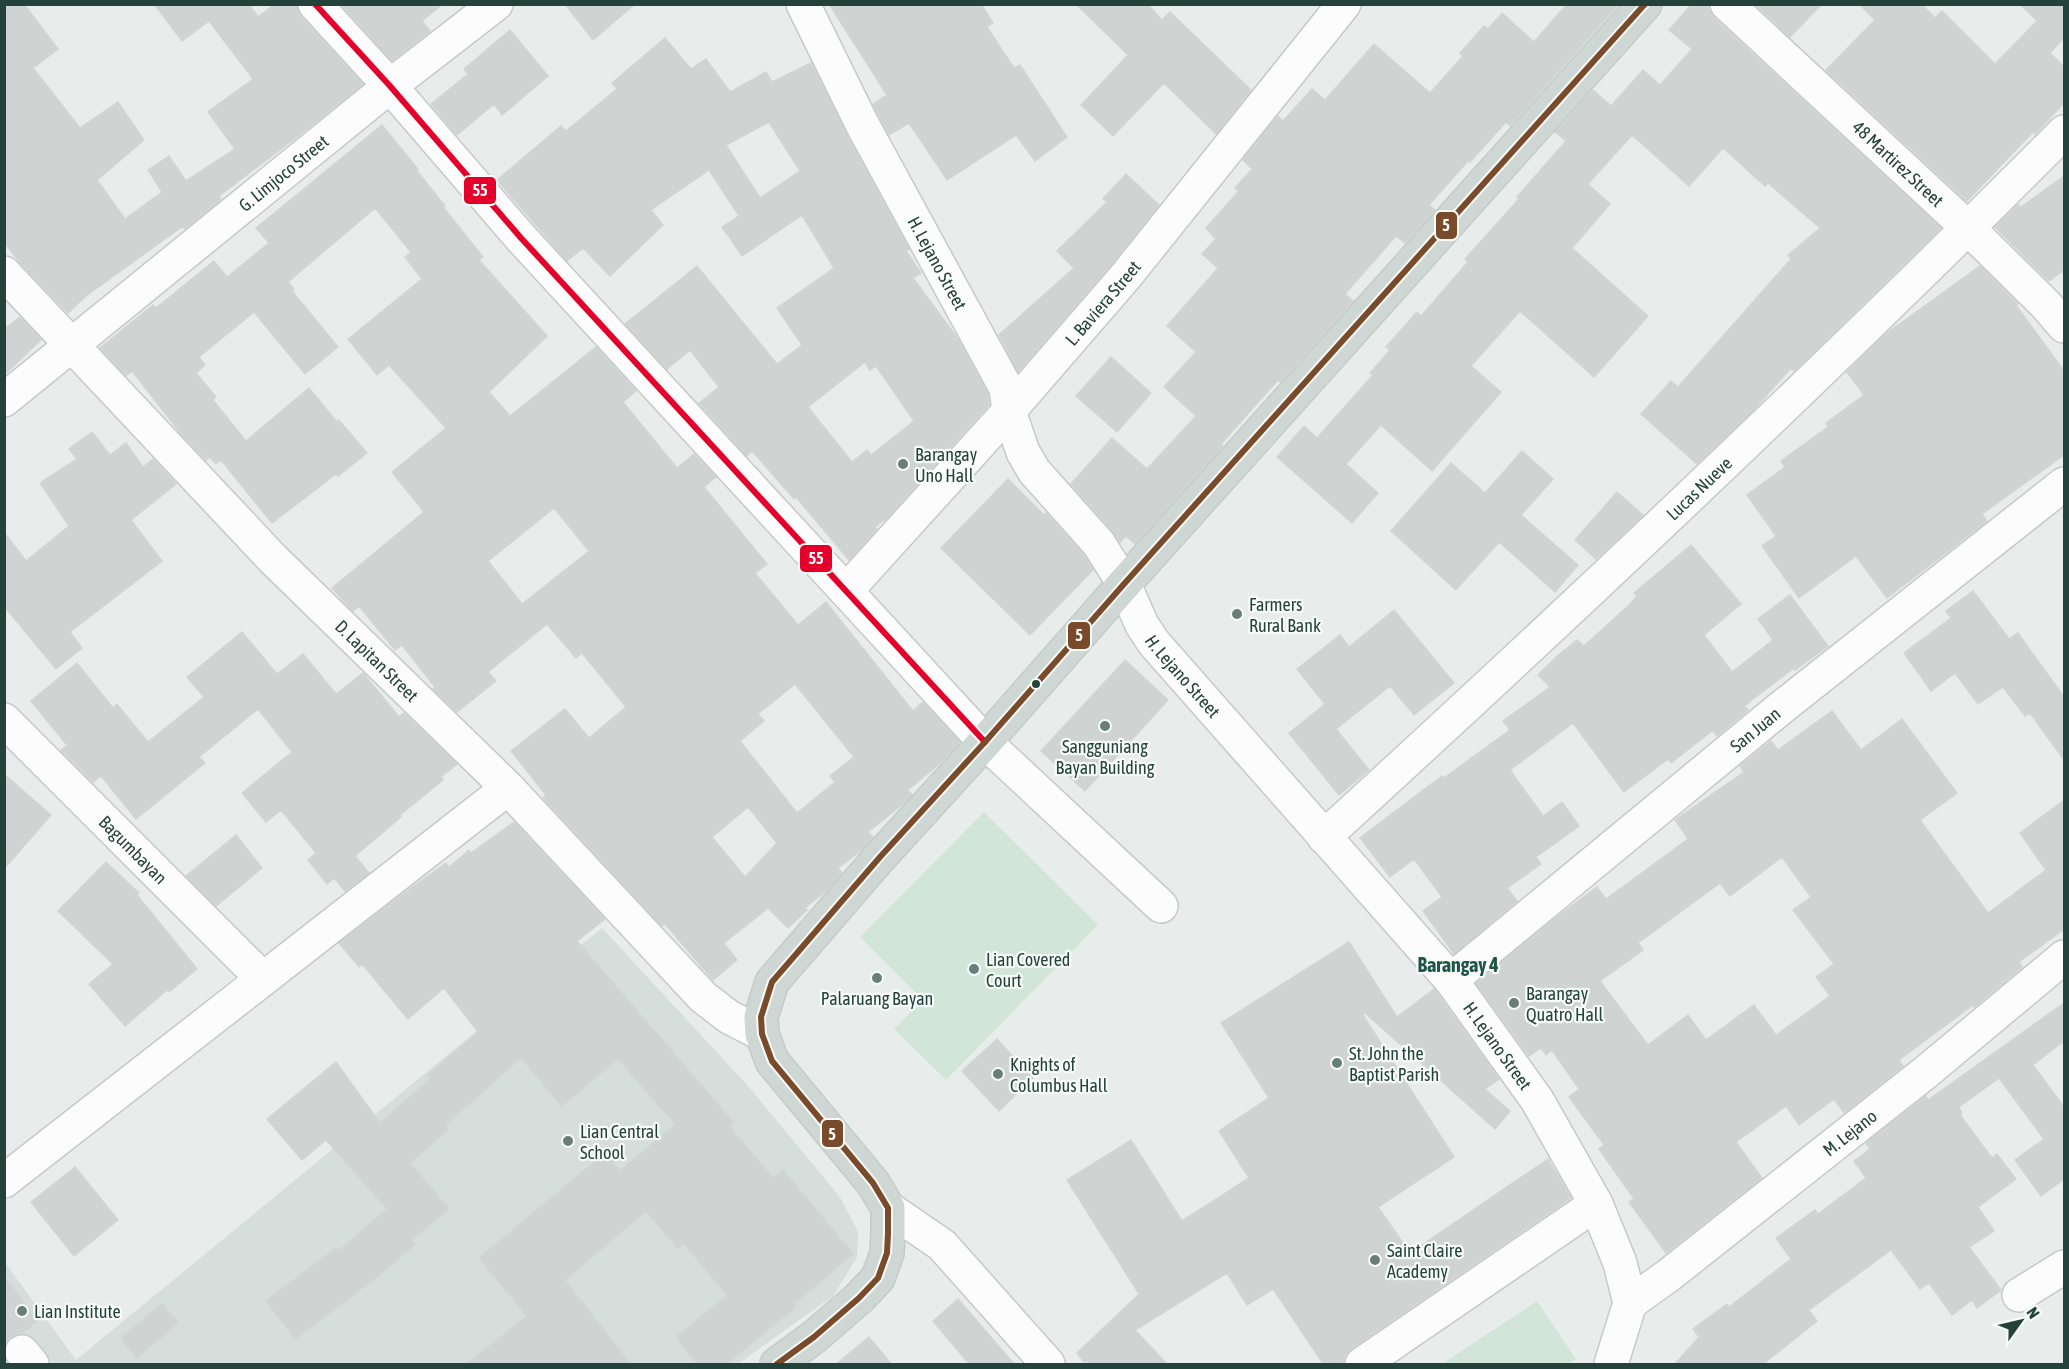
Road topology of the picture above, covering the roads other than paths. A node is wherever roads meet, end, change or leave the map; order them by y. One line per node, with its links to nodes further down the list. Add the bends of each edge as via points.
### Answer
1 (315, 4): 7 (street)
2 (496, 4): 7 (street, G. Limjoco Street)
3 (803, 4): 14 (street, H. Lejano Street, via 862,124 1006,388)
4 (1344, 4): 14 (street, L. Baviera Street, via 1125,276)
5 (1645, 4): 16 (main road)
6 (1727, 4): 9 (street, 48 Martirez Street)
7 (390, 86): 12 (street, G. Limjoco Street); 17 (street, via 521,238)
8 (2064, 132): 9 (street, Lucas Nueve)
9 (1969, 229): 11 (street, 48 Martirez Street); 21 (street, Lucas Nueve, via 1605,577)
10 (4, 273): 12 (street, D. Lapitan Street)
11 (2064, 326)
12 (73, 346): 13 (street, G. Limjoco Street); 20 (street, D. Lapitan Street, via 273,559)
13 (4, 400)
14 (1009, 411): 16 (street, H. Lejano Street, via 1034,471 1099,544); 17 (street, L. Baviera Street)
15 (2064, 484): 25 (street, San Juan, via 1782,707)
16 (1124, 584): 19 (main road); 21 (street, H. Lejano Street, via 1154,643)
17 (846, 591): 19 (street)
18 (4, 720): 24 (street, Bagumbayan)
19 (985, 742): 22 (street); 26 (main road, via 772,982 761,1017)
20 (508, 788): 24 (street); 26 (street, D. Lapitan Street, via 703,997 729,1017)
21 (1324, 837): 25 (street, H. Lejano Street)
22 (1161, 906)
23 (2064, 957): 32 (street, M. Lejano, via 1916,1079)
24 (263, 979): 27 (street)
25 (1451, 980): 28 (street, H. Lejano Street, via 1538,1100)
26 (762, 1034): 29 (main road, via 772,1061 873,1183)
27 (4, 1181)
28 (1596, 1204): 32 (street, H. Lejano Street, via 1620,1263); 35 (street)
29 (888, 1208): 33 (main road, via 887,1252 878,1278); 34 (street, via 942,1245)
30 (2064, 1267): 31 (street)
31 (2019, 1295)
32 (1630, 1303): 36 (street)
33 (777, 1365)
34 (1048, 1365)
35 (1362, 1365)
36 (1611, 1365)

